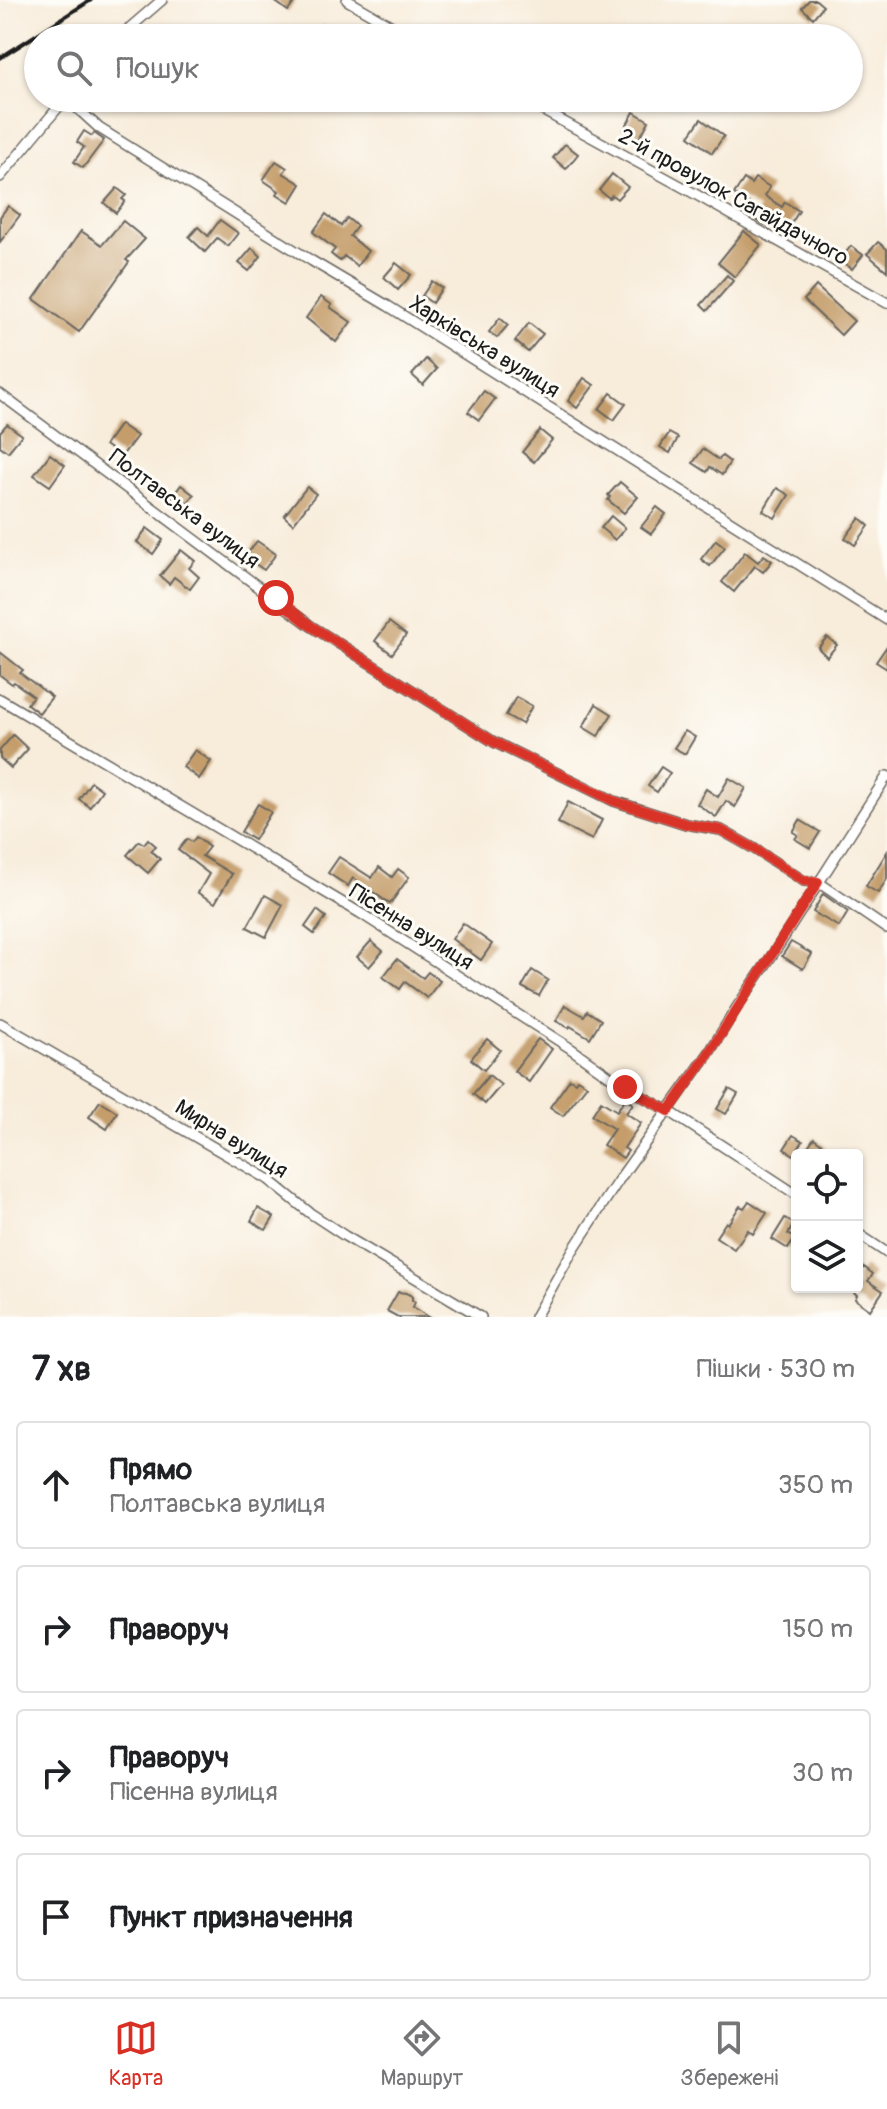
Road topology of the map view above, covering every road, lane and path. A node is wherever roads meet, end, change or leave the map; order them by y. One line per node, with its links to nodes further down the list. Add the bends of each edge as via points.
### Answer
1 (162, 0): 3 (street)
2 (347, 0): 4 (street)
3 (134, 24)
4 (388, 24)
5 (54, 112): 8 (street)
6 (81, 112): 11 (street, Харківська вулиця, via 99,128)
7 (546, 112): 9 (street, 2-й провулок Сагайдачного)
8 (0, 177)
9 (887, 303)
10 (0, 394): 14 (street, Полтавська вулиця, via 311,626 494,742 614,801 721,830 804,881)
11 (887, 620)
12 (0, 699): 17 (street, Пісенна вулиця, via 360,913)
13 (887, 776): 14 (street)
14 (818, 882): 15 (street, Полтавська вулиця); 17 (street)
15 (887, 929)
16 (0, 1023): 21 (street, Мирна вулиця, via 255,1170 345,1236)
17 (669, 1111): 18 (street, Пісенна вулиця); 22 (street, via 573,1250)
18 (791, 1191)
19 (863, 1237): 20 (street)
20 (887, 1253)
21 (481, 1317)
22 (535, 1317)

